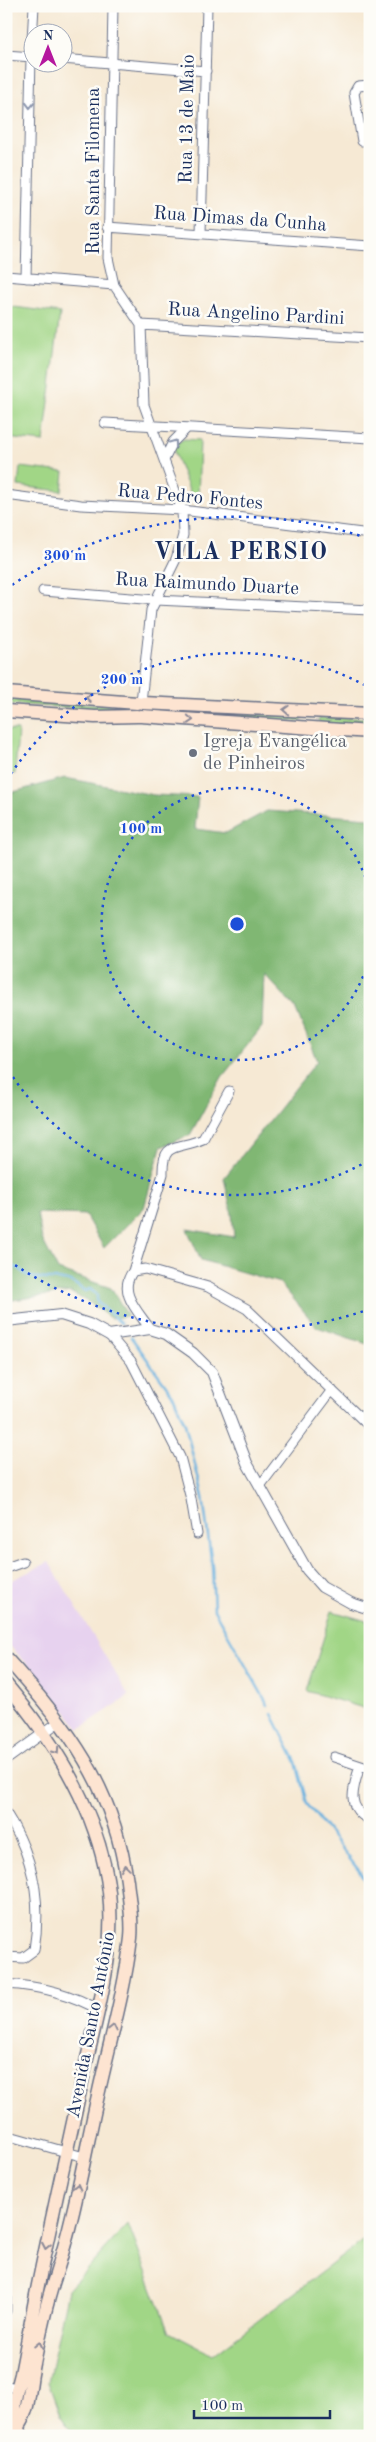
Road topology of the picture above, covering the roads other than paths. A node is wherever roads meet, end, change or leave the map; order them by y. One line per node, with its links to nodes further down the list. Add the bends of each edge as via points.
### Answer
1 (34, 6): 4 (street)
2 (113, 6): 8 (street, Rua Santa Filomena)
3 (207, 6): 9 (street, Rua 13 de Maio)
4 (33, 22)
5 (6, 54): 6 (street)
6 (22, 56)
7 (72, 60): 8 (street)
8 (111, 63): 9 (street); 13 (street, Rua Santa Filomena)
9 (206, 71): 14 (street, Rua 13 de Maio)
10 (32, 72): 17 (street, one-way to 17)
11 (370, 85): 12 (street, via 358,86 354,93)
12 (362, 141)
13 (107, 227): 14 (street, Rua Dimas da Cunha); 18 (street, Rua Santa Filomena, via 108,258)
14 (202, 233): 15 (street, Rua Dimas da Cunha)
15 (370, 246)
16 (6, 276): 17 (street)
17 (26, 278): 18 (street)
18 (114, 284): 19 (street, Rua Santa Filomena)
19 (140, 325): 20 (street, Rua Angelino Pardini); 22 (street, Rua Santa Filomena, via 144,405)
20 (370, 338)
21 (104, 423): 22 (street)
22 (152, 425): 23 (street); 25 (street, Rua Santa Filomena)
23 (187, 428): 24 (street); 25 (street, one-way to 23, via 172,442)
24 (370, 438)
25 (164, 460): 27 (street, Rua Santa Filomena)
26 (6, 494): 27 (street, Rua Pedro Fontes, via 81,505)
27 (182, 510): 28 (street, Rua Pedro Fontes); 30 (street, Rua Santa Filomena, via 183,535 176,559)
28 (370, 534)
29 (43, 590): 30 (street, Rua Raimundo Duarte)
30 (156, 600): 31 (street, Rua Raimundo Duarte); 33 (street, Rua Santa Filomena, via 151,610)
31 (370, 610)
32 (6, 693): 33 (main road, one-way to 32)
33 (140, 708): 34 (main road, via 95,717); 35 (main road, one-way to 33); 37 (main road, one-way to 37)
34 (6, 711)
35 (312, 712): 36 (main road); 37 (main road)
36 (370, 714)
37 (311, 727): 38 (main road)
38 (370, 732)
39 (229, 1091): 40 (street, via 203,1139 169,1149 162,1158 163,1174)
40 (134, 1271): 42 (street, via 127,1282 127,1295); 44 (street, via 145,1269 208,1288 247,1309)
41 (6, 1320): 43 (street, via 61,1315)
42 (150, 1329): 43 (street); 46 (street, via 166,1334 194,1352 212,1372 247,1463)
43 (109, 1335): 47 (street, via 131,1361 180,1457)
44 (332, 1390): 45 (street); 46 (street)
45 (370, 1427)
46 (260, 1486): 50 (street, via 307,1570 322,1587)
47 (197, 1534)
48 (23, 1562): 49 (street)
49 (6, 1568)
50 (370, 1609)
51 (6, 1658): 53 (main road, Avenida Santo Antônio)
52 (6, 1684): 54 (main road, Avenida Santo Antônio)
53 (33, 1687): 54 (main road); 55 (main road, Avenida Santo Antônio)
54 (20, 1701): 56 (main road, Avenida Santo Antônio)
55 (60, 1721): 56 (street); 68 (main road, Avenida Santo Antônio, one-way to 55, via 131,1937 131,1911 113,1820 82,1753)
56 (44, 1733): 58 (street); 65 (main road, Avenida Santo Antônio, one-way to 65, via 61,1757 82,1799 106,1868 110,1937)
57 (334, 1757): 59 (street)
58 (6, 1760)
59 (360, 1766): 60 (street); 62 (street, via 352,1793 354,1806 359,1814)
60 (370, 1769)
61 (6, 1813): 63 (street, via 30,1866 38,1906 34,1950 23,1958)
62 (370, 1820)
63 (6, 1958)
64 (6, 1984): 65 (street, via 53,1990)
65 (99, 2010): 67 (main road, Avenida Santo Antônio)
66 (6, 2135): 67 (street)
67 (67, 2154): 68 (street); 71 (main road, Avenida Santo Antônio, one-way to 71)
68 (84, 2158): 71 (main road, Avenida Santo Antônio, one-way to 68)
69 (6, 2293): 70 (street)
70 (6, 2311)
71 (28, 2367): 72 (main road, Avenida Santo Antônio); 73 (main road, Avenida Santo Antônio, via 25,2415)
72 (12, 2387): 73 (main road, Avenida Santo Antônio)
73 (15, 2429)

